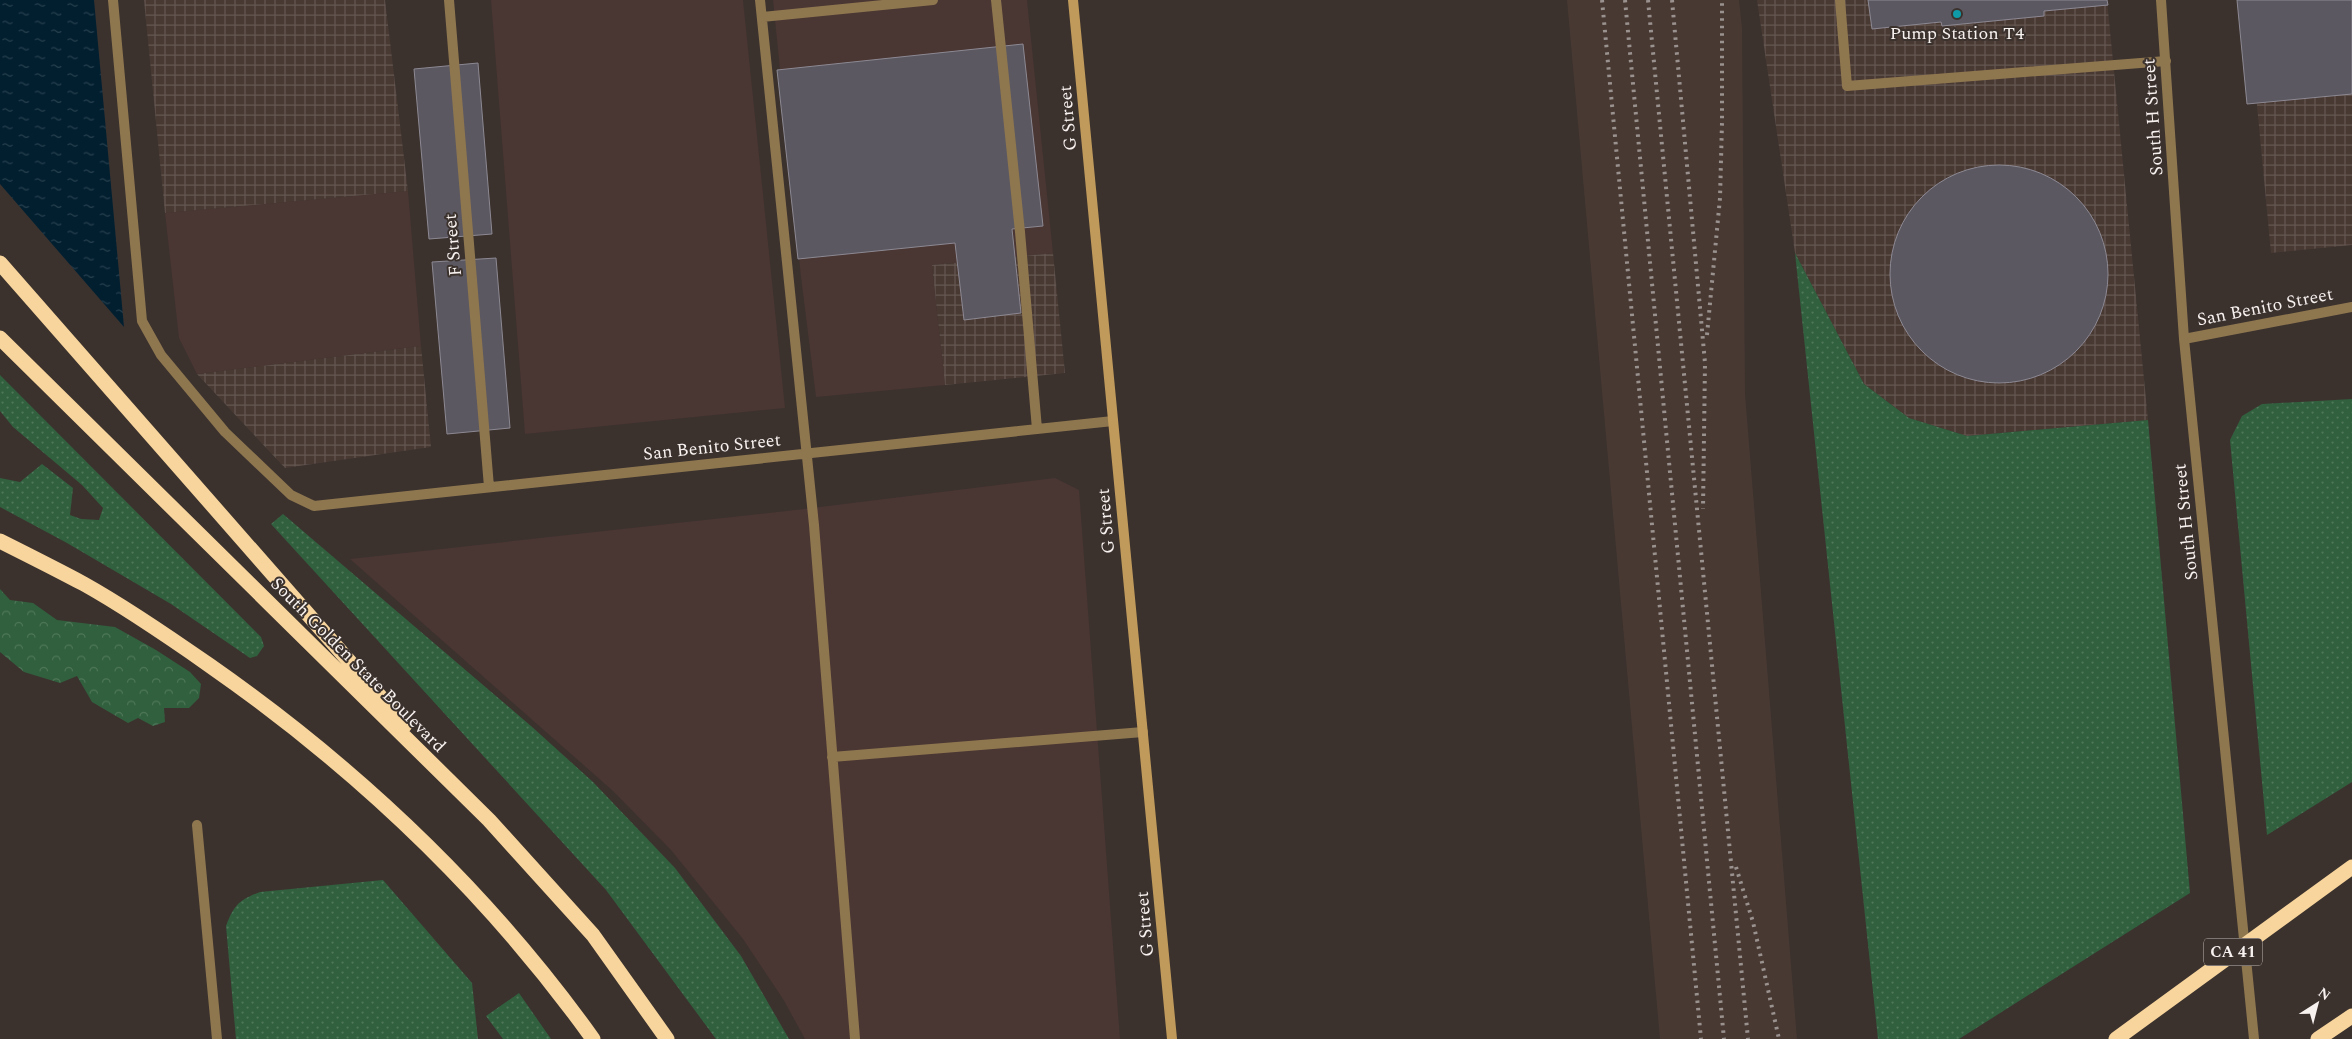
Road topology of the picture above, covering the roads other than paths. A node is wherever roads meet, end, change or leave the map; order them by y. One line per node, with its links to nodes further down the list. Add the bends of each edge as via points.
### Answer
1 (113, 0): 18 (street, San Benito Street, via 142,321 161,356 226,432 292,495 314,506)
2 (449, 0): 18 (street, F Street)
3 (760, 0): 9 (street)
4 (933, 0): 9 (street)
5 (996, 0): 16 (street)
6 (1074, 0): 15 (street, G Street)
7 (1840, 0): 10 (street, via 1847,86)
8 (2162, 0): 10 (street, South H Street)
9 (762, 17): 17 (street)
10 (2166, 61): 14 (street, South H Street)
11 (0, 263): 22 (highway)
12 (2352, 307): 14 (street, San Benito Street)
13 (0, 338): 22 (highway, South Golden State Boulevard)
14 (2184, 339): 34 (street, South H Street)
15 (1113, 421): 16 (street, San Benito Street); 20 (street, G Street)
16 (1037, 428): 17 (street, San Benito Street)
17 (805, 453): 18 (street, San Benito Street); 21 (street, via 814,525)
18 (489, 488)
19 (0, 540): 29 (highway, via 85,585 178,643 268,706 358,780 459,875 557,989)
20 (1143, 732): 21 (street); 32 (street, G Street)
21 (832, 757): 31 (street)
22 (489, 820): 30 (highway, South Golden State Boulevard, via 593,935)
23 (197, 825): 28 (street)
24 (2352, 867): 33 (highway, CA 41, bridge)
25 (2352, 1016): 27 (highway)
26 (2352, 1022): 27 (highway)
27 (2320, 1038)
28 (218, 1039)
29 (593, 1039)
30 (667, 1039)
31 (855, 1039)
32 (1172, 1039)
33 (2116, 1039)
34 (2254, 1039)

